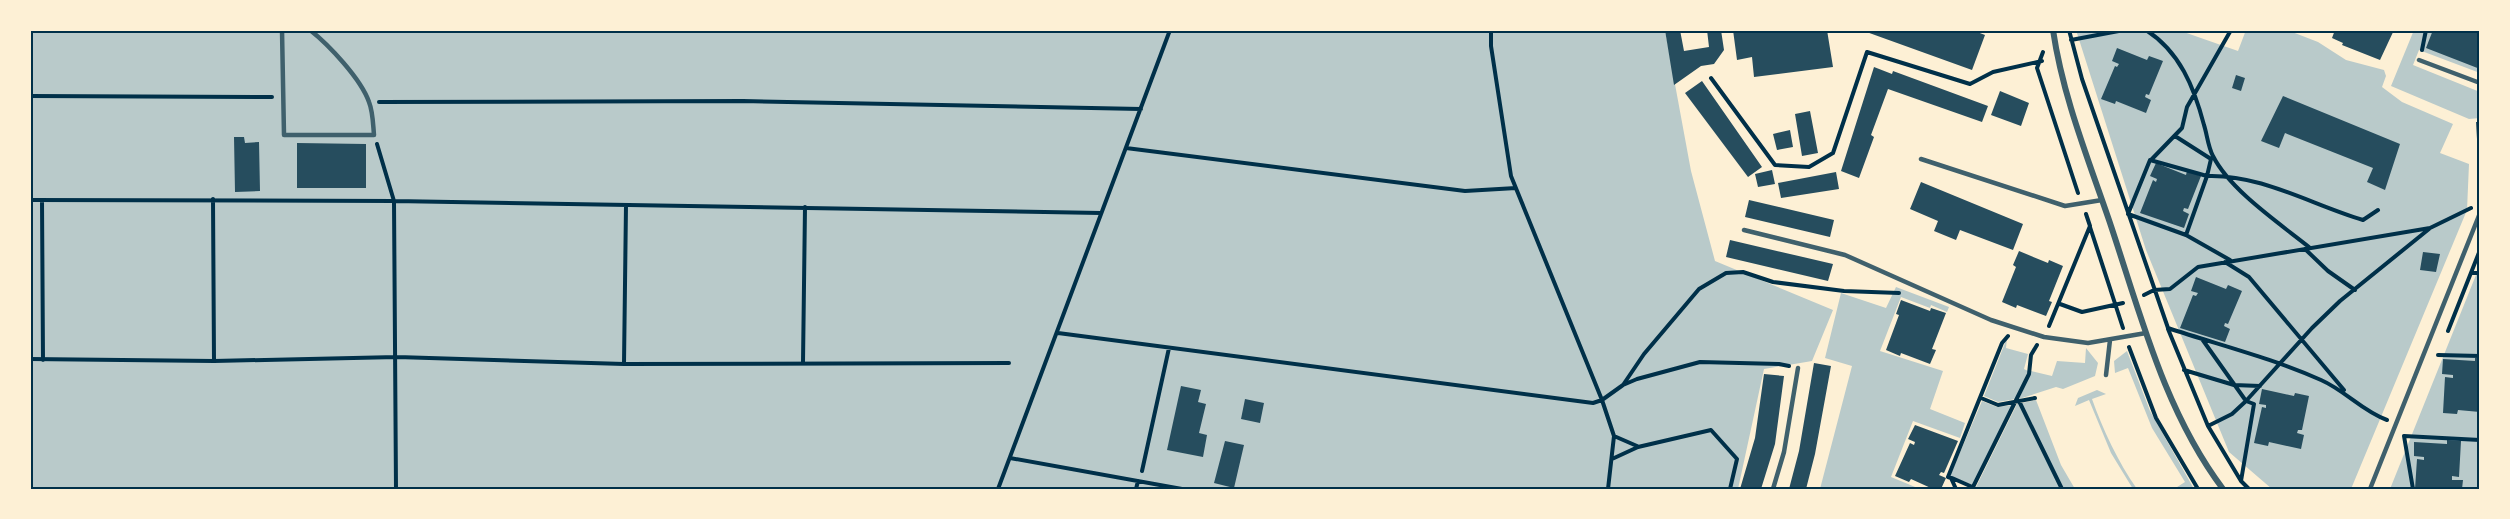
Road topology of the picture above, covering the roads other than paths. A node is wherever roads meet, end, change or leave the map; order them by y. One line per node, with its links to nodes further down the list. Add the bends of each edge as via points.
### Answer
1 (282, 30): 2 (lane, via 284,135 374,135 370,102 343,63)
2 (310, 30)
3 (2054, 30): 7 (street, via 2063,83)
4 (2419, 60): 5 (lane)
5 (2480, 83)
6 (1921, 159): 7 (lane, via 2065,206)
7 (2102, 200): 10 (street)
8 (2480, 213): 17 (lane)
9 (1744, 230): 11 (lane, via 1845,255 1923,292 2044,337 2078,343)
10 (2146, 333): 11 (lane); 14 (street, via 2175,406)
11 (2110, 340): 13 (lane)
12 (1798, 368): 15 (lane, via 1784,452)
13 (2106, 375)
14 (2222, 487): 16 (lane)
15 (1773, 489)
16 (2213, 489)
17 (2370, 489)

